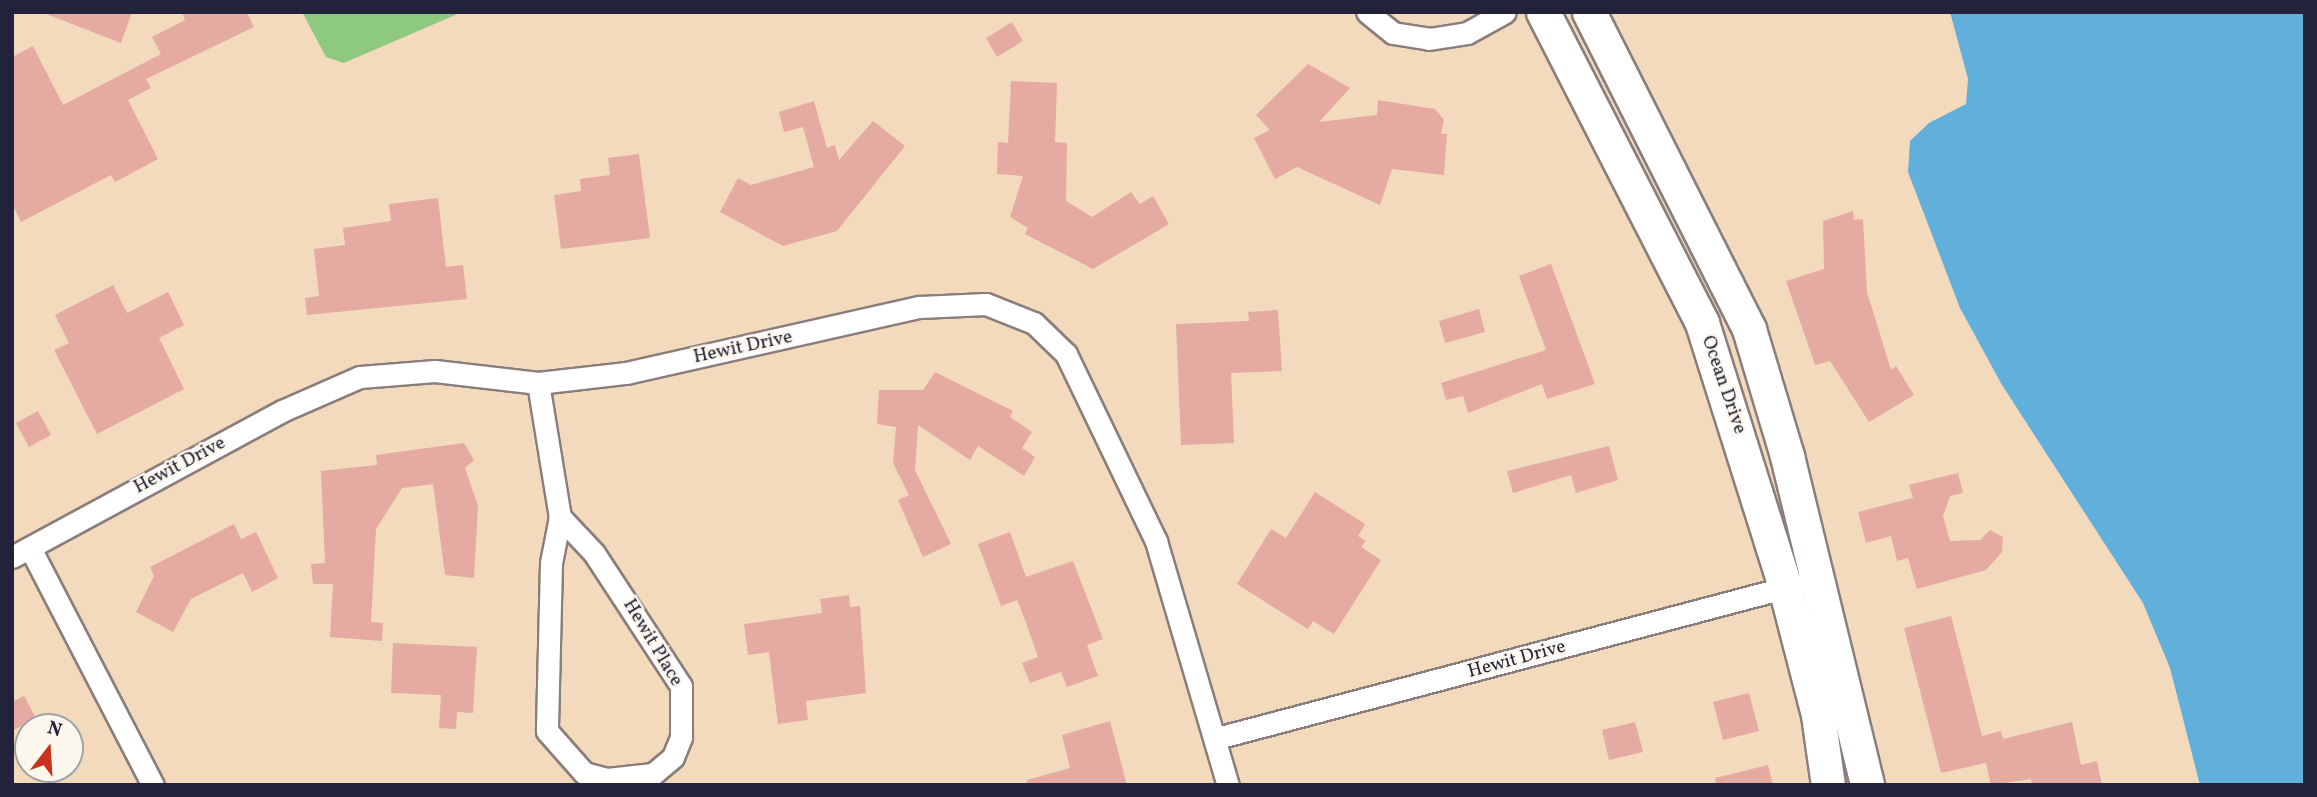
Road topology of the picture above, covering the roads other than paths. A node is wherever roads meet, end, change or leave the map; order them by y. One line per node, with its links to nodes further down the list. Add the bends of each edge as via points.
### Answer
1 (1367, 12): 2 (street, via 1393,33 1429,39 1467,33)
2 (1505, 12)
3 (1543, 12): 9 (main road, Ocean Drive, via 1702,323)
4 (1589, 12): 8 (main road, Ocean Drive, via 1749,329)
5 (538, 383): 6 (street, Hewit Place); 7 (street, Hewit Drive, via 435,371 360,377 282,411); 10 (street, Hewit Drive, via 626,373 954,302 1016,312 1047,332 1066,354 1139,499)
6 (560, 517): 6 (street, Hewit Place, via 551,563 547,731 584,773 607,779 653,774 673,757 681,737 681,686 594,553)
7 (21, 552): 11 (street, Hewit Drive)
8 (1817, 581): 9 (street, Hewit Drive); 14 (main road, Ocean Drive)
9 (1785, 587): 10 (street, Hewit Drive); 13 (main road, Ocean Drive, via 1818,715)
10 (1217, 738): 12 (street, Hewit Drive)
11 (153, 785)
12 (1228, 785)
13 (1828, 785)
14 (1867, 785)

